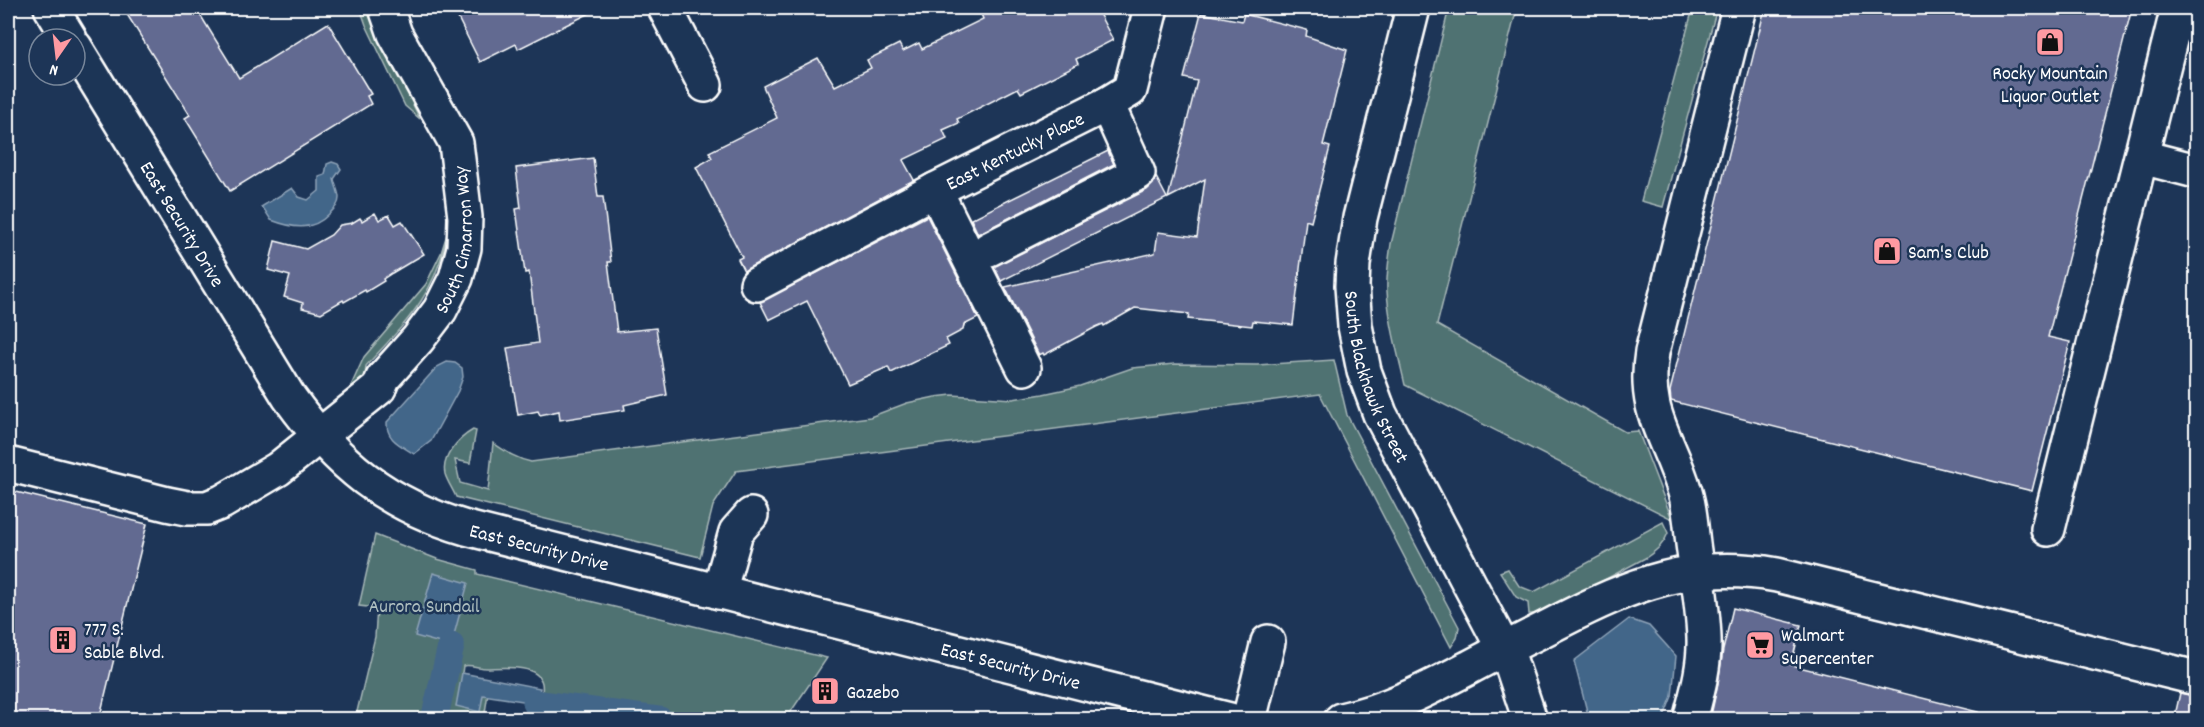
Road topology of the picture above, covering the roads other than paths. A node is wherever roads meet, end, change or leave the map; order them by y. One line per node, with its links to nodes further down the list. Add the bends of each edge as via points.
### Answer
1 (51, 8): 8 (street)
2 (386, 8): 18 (street, South Cimarron Way, via 395,34 456,143 465,217 464,248 456,278 418,339 383,378 379,388)
3 (665, 8): 10 (street)
4 (1151, 8): 11 (street, East Kentucky Place, via 1130,90)
5 (1413, 8): 25 (street, South Blackhawk Street, via 1359,226 1352,286 1355,326 1364,371 1380,414)
6 (1739, 8): 22 (street, via 1649,369 1651,401 1686,496)
7 (2178, 8): 12 (street)
8 (63, 27)
9 (87, 67): 18 (street, East Security Drive, via 289,397)
10 (705, 85)
11 (1107, 104): 14 (street, East Kentucky Place); 15 (street, via 1138,173)
12 (2142, 156): 13 (street); 21 (street)
13 (2196, 171)
14 (935, 190): 16 (street); 17 (street, East Kentucky Place)
15 (989, 249)
16 (757, 284)
17 (1024, 368)
18 (318, 437): 19 (street, South Cimarron Way, via 279,469 207,508 167,504); 23 (street, East Security Drive, via 369,483 437,519)
19 (8, 464)
20 (751, 514): 23 (street, via 736,532)
21 (2048, 529)
22 (1697, 572): 25 (street, via 1613,594); 26 (street, via 1742,570 1777,575); 32 (street, via 1703,660)
23 (720, 592): 27 (street, East Security Drive)
24 (1268, 642): 29 (street)
25 (1504, 649): 30 (street, via 1402,701); 31 (street, South Blackhawk Street)
26 (2196, 678)
27 (1137, 709): 28 (street, East Security Drive)
28 (1230, 720)
29 (1249, 720)
30 (1341, 720)
31 (1530, 720)
32 (1690, 720)

